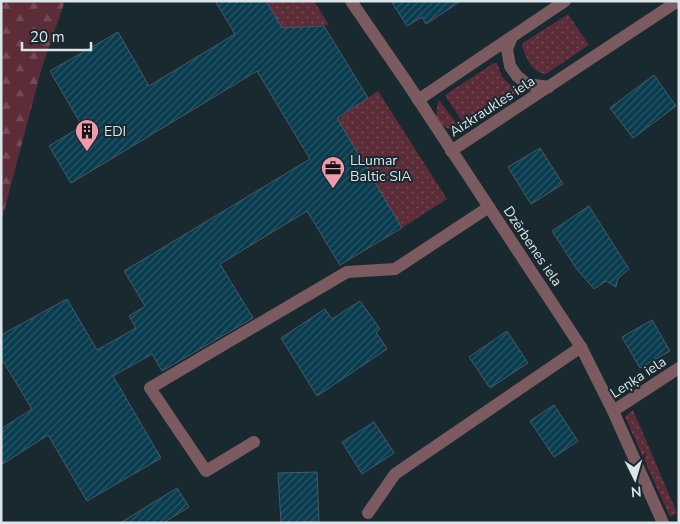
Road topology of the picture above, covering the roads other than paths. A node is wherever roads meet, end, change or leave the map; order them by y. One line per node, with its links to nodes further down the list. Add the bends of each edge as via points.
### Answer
1 (351, 1): 6 (street, Dzērbenes iela)
2 (565, 1): 4 (street)
3 (678, 1): 5 (street, Aizkraukles iela)
4 (512, 37): 5 (street, Aizkraukles iela, via 507,49 510,66 517,76 527,84); 6 (street)
5 (549, 87): 7 (street, Aizkraukles iela)
6 (418, 100): 7 (street, Dzērbenes iela)
7 (451, 151): 8 (street, Dzērbenes iela)
8 (488, 207): 9 (street, Dzērbenes iela); 12 (street, via 395,269 347,272 150,388 206,471)
9 (581, 347): 11 (street, Dzērbenes iela); 13 (street, via 396,474)
10 (679, 368): 11 (street, Leņķa iela)
11 (613, 410): 14 (street, Dzērbenes iela)
12 (254, 442)
13 (368, 513)
14 (663, 523)

